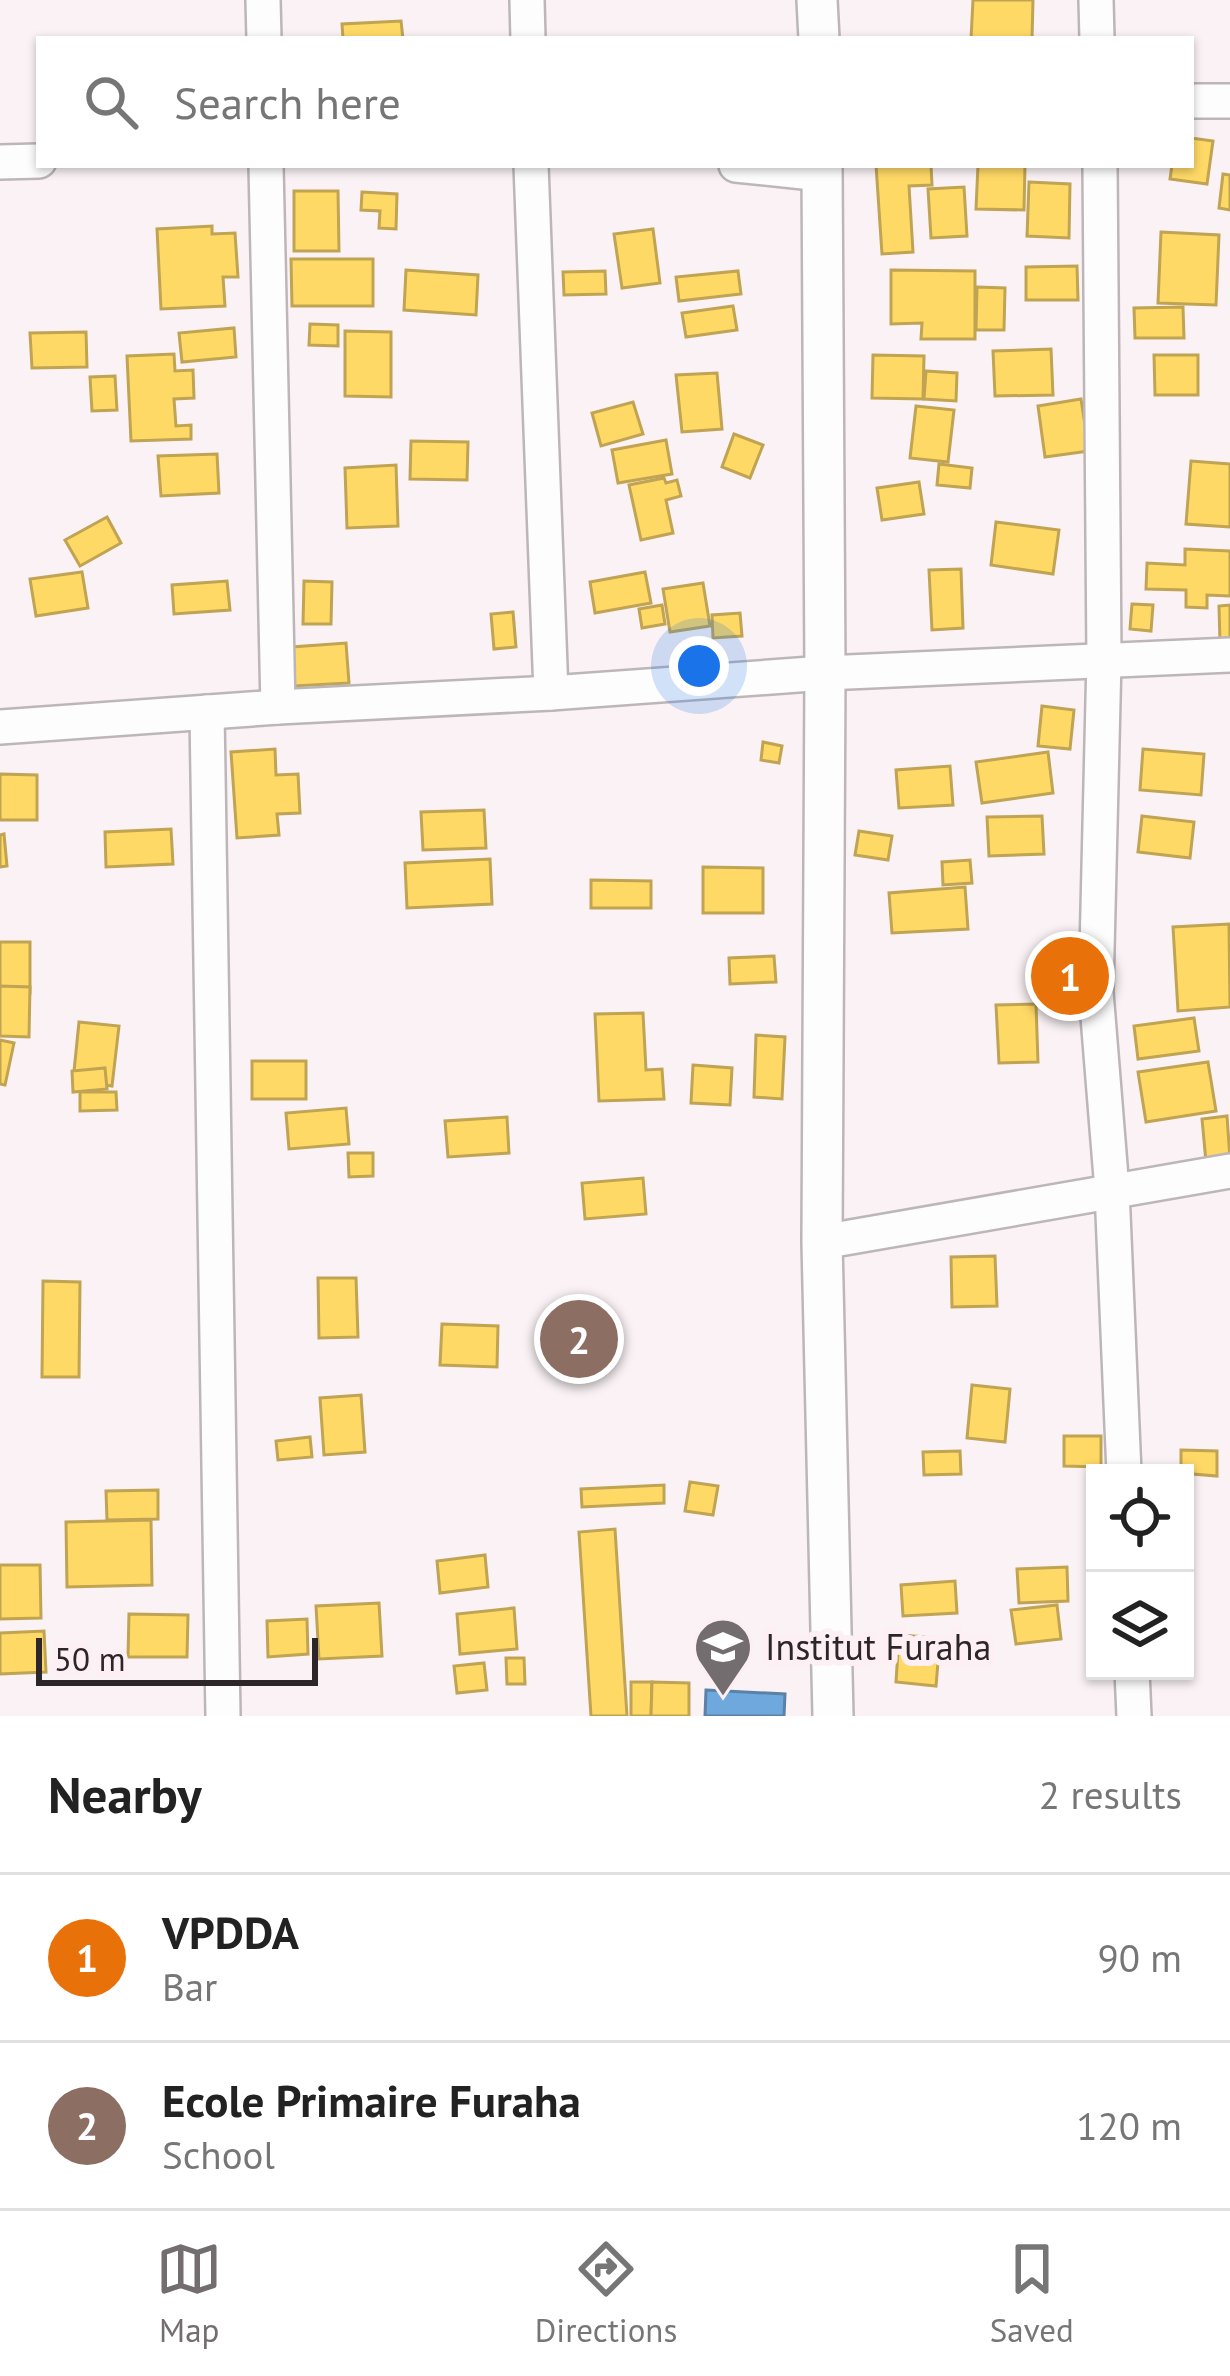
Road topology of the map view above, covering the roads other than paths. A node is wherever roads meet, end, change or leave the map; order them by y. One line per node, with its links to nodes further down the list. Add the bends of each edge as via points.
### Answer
1 (263, 0): 5 (street)
2 (527, 0): 6 (street)
3 (817, 0): 7 (street)
4 (1096, 0): 8 (street)
5 (264, 36)
6 (528, 36)
7 (818, 36)
8 (1097, 36)
9 (1194, 101): 10 (street)
10 (1230, 101)
11 (36, 161): 12 (street)
12 (0, 162)
13 (266, 168): 22 (street)
14 (531, 168): 21 (street)
15 (788, 168): 17 (street)
16 (1100, 168): 19 (street)
17 (822, 170): 20 (street)
18 (1230, 655): 19 (street)
19 (1104, 659): 20 (street); 26 (street, via 1096,992)
20 (825, 673): 21 (street); 27 (street)
21 (551, 693): 22 (street)
22 (278, 707): 23 (street)
23 (207, 712): 24 (street); 30 (street)
24 (0, 728)
25 (1230, 1171): 26 (street)
26 (1112, 1190): 27 (street); 28 (street)
27 (822, 1243): 31 (street)
28 (1124, 1464)
29 (1132, 1680): 32 (street)
30 (223, 1716)
31 (833, 1716)
32 (1134, 1716)

